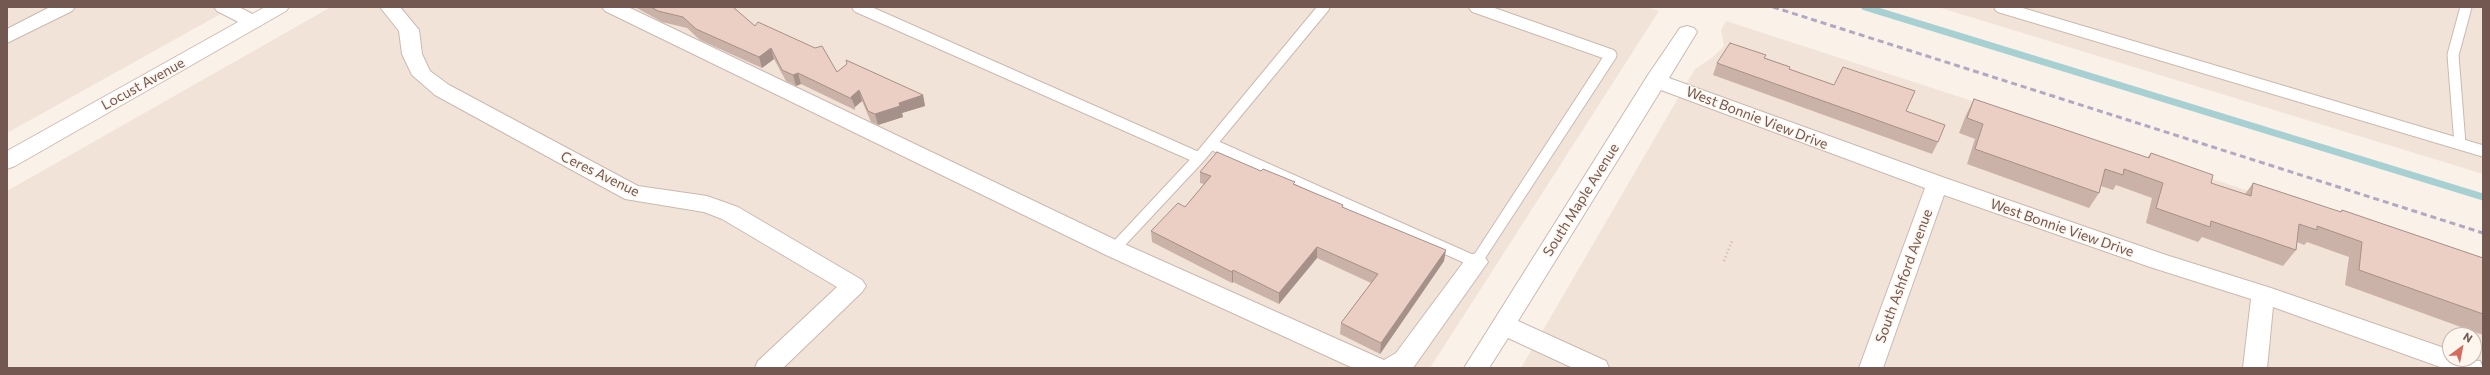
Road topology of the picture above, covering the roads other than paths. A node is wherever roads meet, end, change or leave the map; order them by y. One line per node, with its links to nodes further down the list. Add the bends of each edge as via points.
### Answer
1 (65, 7): 13 (street)
2 (224, 7): 11 (street)
3 (279, 7): 11 (street, Locust Avenue)
4 (390, 7): 25 (street, Ceres Avenue, via 409,30 412,54 422,75 442,90 633,193 706,204 730,212 854,286)
5 (612, 7): 21 (street)
6 (858, 7): 18 (lane)
7 (1324, 7): 15 (lane)
8 (1475, 7): 22 (lane, via 1611,55)
9 (2000, 7): 16 (lane)
10 (2466, 7): 16 (lane, via 2453,55)
11 (253, 22): 19 (street, Locust Avenue)
12 (1687, 32): 14 (street, South Maple Avenue)
13 (7, 37)
14 (1655, 80): 20 (street, West Bonnie View Drive); 24 (street, South Maple Avenue)
15 (1211, 144): 18 (lane); 22 (lane)
16 (2460, 144): 17 (lane)
17 (2483, 151)
18 (1199, 158): 21 (lane)
19 (7, 161)
20 (1937, 184): 23 (street, West Bonnie View Drive, via 2158,261); 30 (street, South Ashford Avenue)
21 (1114, 249): 26 (street)
22 (1476, 262): 27 (street, via 1405,360 1400,365)
23 (2264, 294): 31 (street); 32 (street, West Bonnie View Drive)
24 (1503, 325): 28 (street, South Maple Avenue); 29 (street)
25 (767, 368)
26 (1377, 368)
27 (1390, 368)
28 (1476, 368)
29 (1596, 368)
30 (1871, 368)
31 (2255, 368)
32 (2471, 368)

